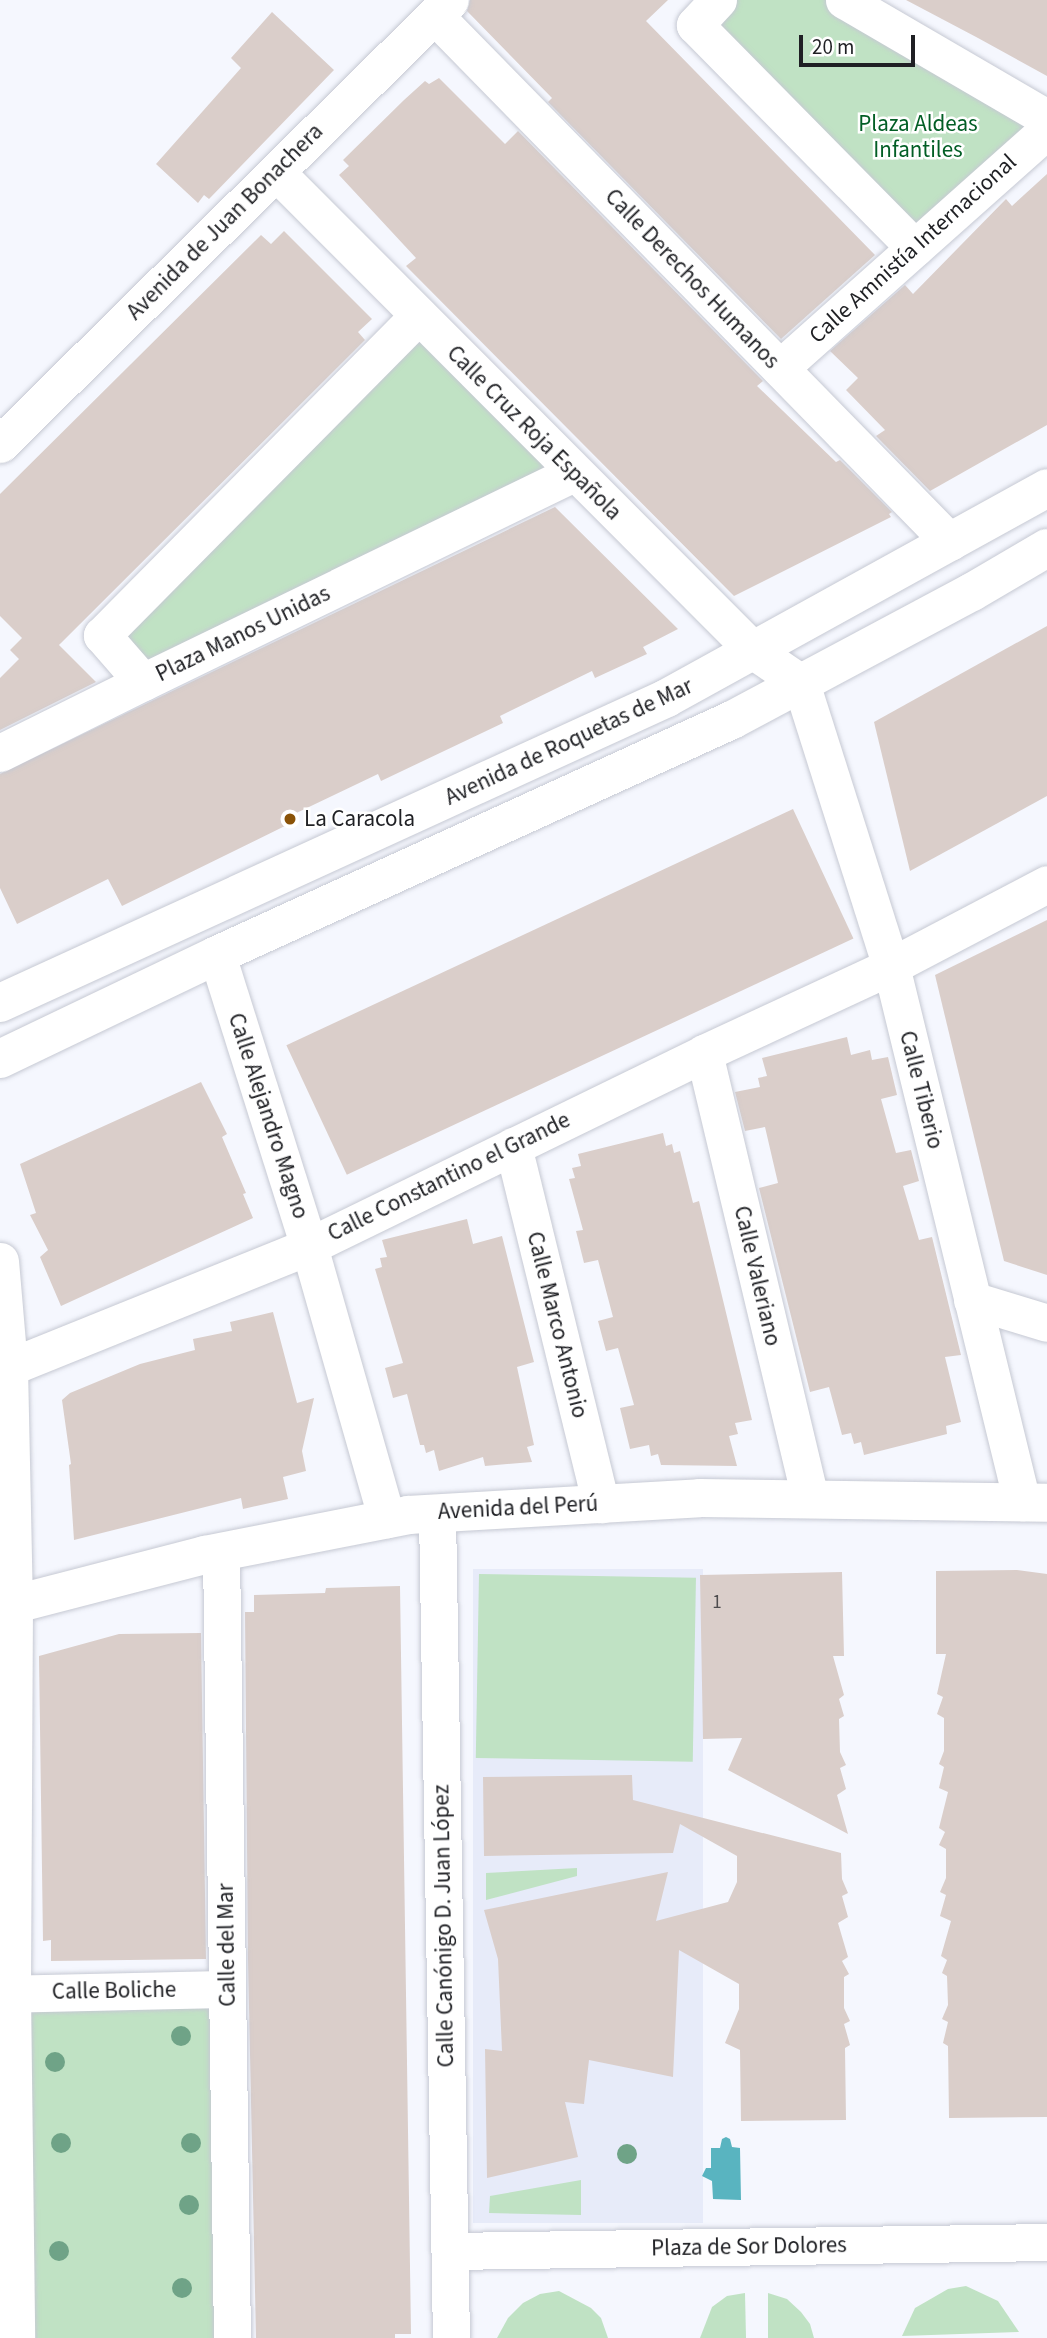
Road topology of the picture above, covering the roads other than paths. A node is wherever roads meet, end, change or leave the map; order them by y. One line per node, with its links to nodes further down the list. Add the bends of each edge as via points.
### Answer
1 (718, 0): 7 (street, via 695,25)
2 (844, 0): 4 (street)
3 (442, 8): 6 (street, Avenida de Juan Bonachera); 9 (street, Calle Derechos Humanos)
4 (1047, 118)
5 (1047, 130): 7 (street, Calle Amnistía Internacional)
6 (276, 172): 8 (street, Calle Cruz Roja Española); 10 (street, Avenida de Juan Bonachera)
7 (915, 248): 9 (street, Calle Amnistía Internacional)
8 (417, 317): 11 (street, Calle Cruz Roja Española); 16 (street, Plaza Manos Unidas, via 102,635)
9 (780, 368): 13 (street, Calle Derechos Humanos)
10 (0, 444)
11 (574, 473): 15 (street, Calle Cruz Roja Española); 16 (street, Plaza Manos Unidas)
12 (1047, 488): 13 (main road, Avenida de Roquetas de Mar)
13 (950, 542): 15 (main road, Avenida de Roquetas de Mar)
14 (1047, 548): 17 (main road, Avenida de Roquetas de Mar)
15 (754, 651): 17 (street, Calle Cruz Roja Española); 22 (main road, Avenida de Roquetas de Mar, via 667,698)
16 (143, 682): 18 (street)
17 (801, 683): 20 (main road, Avenida de Roquetas de Mar, via 719,726); 21 (street, Calle Tiberio)
18 (0, 753)
19 (1047, 884): 21 (street, Calle Constantino el Grande)
20 (217, 955): 24 (main road, Avenida de Roquetas de Mar); 26 (street, Calle Alejandro Magno)
21 (891, 966): 23 (street, Calle Constantino el Grande); 28 (street, Calle Tiberio)
22 (0, 1003)
23 (704, 1052): 25 (street, Calle Constantino el Grande); 31 (street, Calle Valeriano)
24 (0, 1059)
25 (513, 1146): 26 (street, Calle Constantino el Grande); 33 (street, Calle Marco Antonio)
26 (309, 1246): 30 (street, Calle Constantino el Grande); 35 (street, Calle Alejandro Magno)
27 (0, 1261): 30 (street)
28 (972, 1300): 29 (street); 32 (street, Calle Tiberio)
29 (1047, 1323)
30 (5, 1369): 37 (street)
31 (810, 1499): 32 (main road, Avenida del Perú); 33 (main road, Avenida del Perú, via 700,1498)
32 (1034, 1502)
33 (600, 1504): 34 (main road, Avenida del Perú)
34 (437, 1513): 35 (main road, Avenida del Perú); 41 (street, Calle Canónigo D. Juan López)
35 (387, 1519): 36 (main road, Avenida del Perú)
36 (221, 1552): 37 (main road, Avenida del Perú); 38 (street, Calle del Mar)
37 (7, 1607): 39 (street)
38 (227, 1989): 39 (street, Calle Boliche); 43 (street, Calle del Mar)
39 (6, 1994): 42 (street)
40 (1047, 2242): 41 (street, Plaza de Sor Dolores)
41 (450, 2251): 44 (street, Calle Canónigo D. Juan López)
42 (16, 2338)
43 (232, 2338)
44 (451, 2338)

